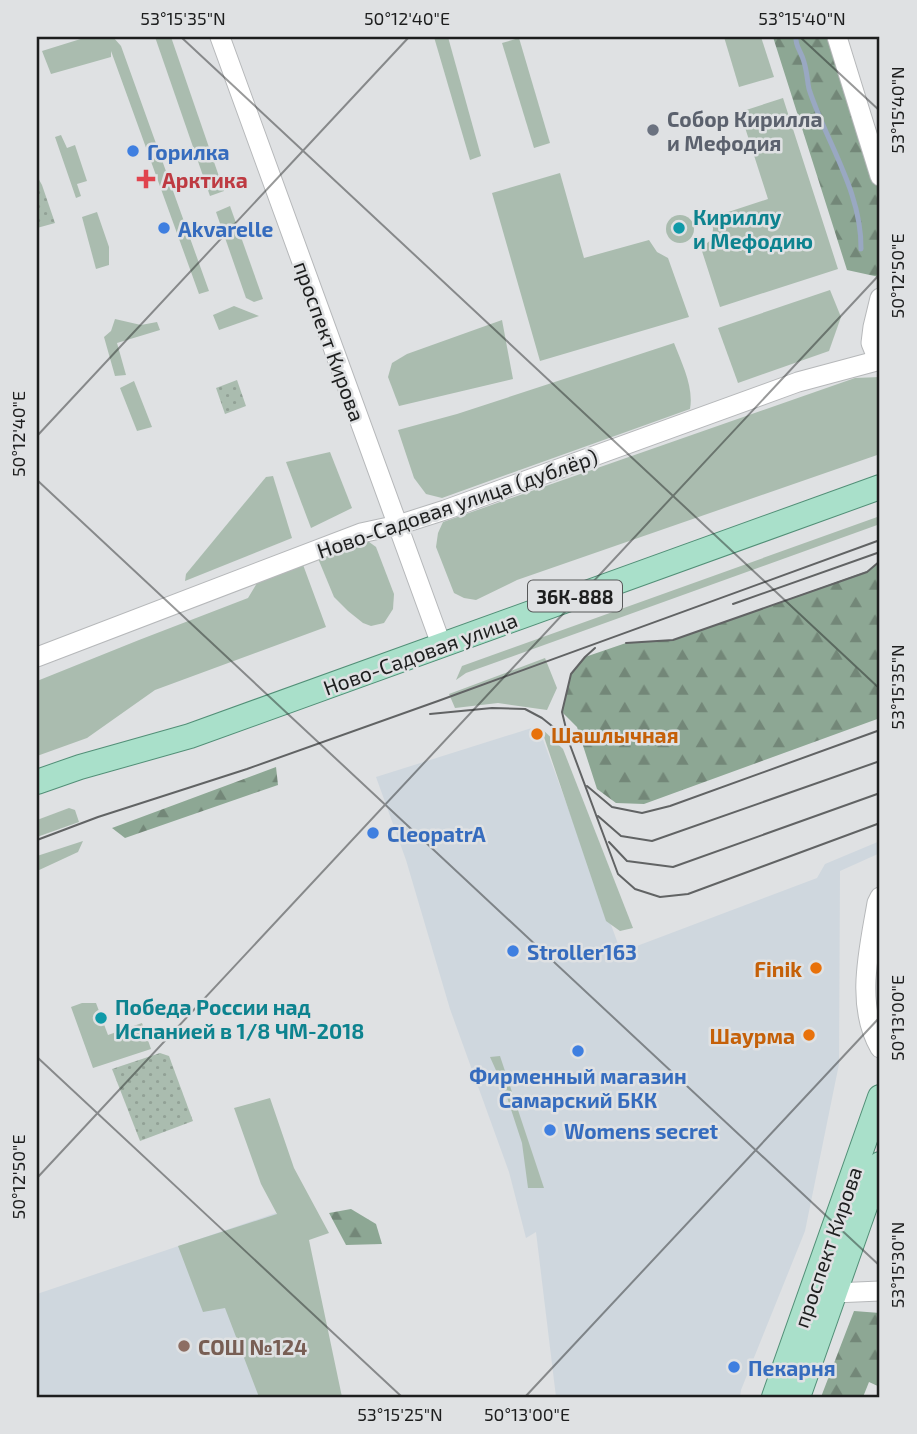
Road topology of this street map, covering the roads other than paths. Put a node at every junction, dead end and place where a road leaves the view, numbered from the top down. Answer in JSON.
{"nodes":[{"id":1,"x":220,"y":37,"type":"edge"},
{"id":2,"x":837,"y":37,"type":"edge"},
{"id":3,"x":880,"y":176,"type":"edge"},
{"id":4,"x":880,"y":298,"type":"edge"},
{"id":5,"x":879,"y":360,"type":"edge"},
{"id":6,"x":880,"y":487,"type":"edge"},
{"id":7,"x":398,"y":525,"type":"junction"},
{"id":8,"x":441,"y":644,"type":"junction"},
{"id":9,"x":37,"y":657,"type":"edge"},
{"id":10,"x":37,"y":782,"type":"edge"},
{"id":11,"x":880,"y":897,"type":"edge"},
{"id":12,"x":880,"y":1048,"type":"edge"},
{"id":13,"x":880,"y":1097,"type":"edge"},
{"id":14,"x":880,"y":1164,"type":"edge"},
{"id":15,"x":880,"y":1291,"type":"edge"},
{"id":16,"x":834,"y":1293,"type":"junction"},
{"id":17,"x":774,"y":1397,"type":"edge"},
{"id":18,"x":798,"y":1397,"type":"edge"}],
"edges":[{"from":1,"to":7,"type":"street","name":"проспект Кирова"},
{"from":2,"to":3,"type":"street"},
{"from":4,"to":5,"type":"street"},
{"from":5,"to":7,"type":"street","name":"Ново-Садовая улица (дублёр)"},
{"from":6,"to":8,"type":"main road","name":"Ново-Садовая улица","number":"36К-888"},
{"from":7,"to":8,"type":"street","name":"проспект Кирова"},
{"from":7,"to":9,"type":"street","name":"Ново-Садовая улица (дублёр)"},
{"from":8,"to":10,"type":"main road","name":"Ново-Садовая улица","number":"36К-888"},
{"from":11,"to":12,"type":"street"},
{"from":13,"to":17,"type":"main road","name":"проспект Кирова"},
{"from":14,"to":16,"type":"main road","name":"проспект Кирова"},
{"from":15,"to":16,"type":"street"},
{"from":16,"to":18,"type":"main road","name":"проспект Кирова"}]}
